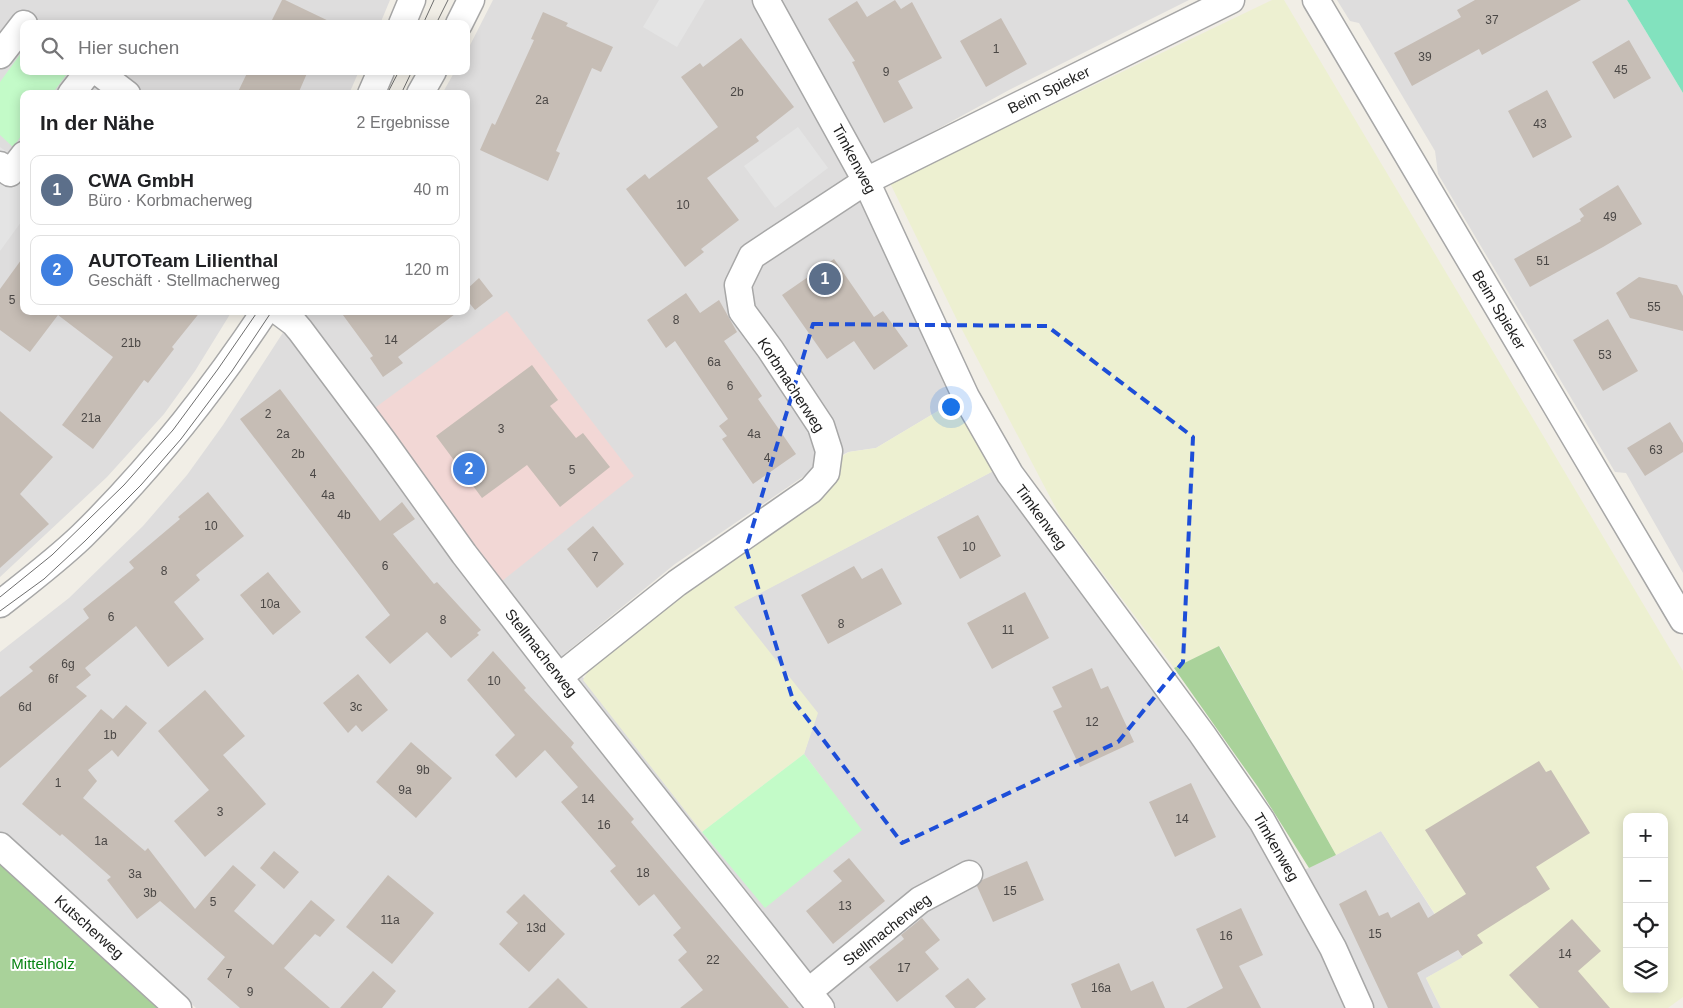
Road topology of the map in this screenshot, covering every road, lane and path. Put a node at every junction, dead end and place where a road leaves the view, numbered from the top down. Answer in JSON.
{"nodes":[{"id":1,"x":412,"y":0,"type":"edge"},
{"id":2,"x":470,"y":0,"type":"edge"},
{"id":3,"x":766,"y":0,"type":"edge"},
{"id":4,"x":1231,"y":0,"type":"edge"},
{"id":5,"x":1316,"y":0,"type":"edge"},
{"id":6,"x":404,"y":20,"type":"edge"},
{"id":7,"x":460,"y":20,"type":"edge"},
{"id":8,"x":20,"y":29,"type":"edge"},
{"id":9,"x":0,"y":55,"type":"edge"},
{"id":10,"x":86,"y":75,"type":"edge"},
{"id":11,"x":102,"y":75,"type":"edge"},
{"id":12,"x":379,"y":75,"type":"edge"},
{"id":13,"x":430,"y":75,"type":"edge"},
{"id":14,"x":74,"y":90,"type":"edge"},
{"id":15,"x":122,"y":90,"type":"edge"},
{"id":16,"x":373,"y":90,"type":"edge"},
{"id":17,"x":422,"y":90,"type":"edge"},
{"id":18,"x":20,"y":160,"type":"edge"},
{"id":19,"x":0,"y":165,"type":"edge"},
{"id":20,"x":866,"y":180,"type":"junction"},
{"id":21,"x":262,"y":315,"type":"edge"},
{"id":22,"x":283,"y":315,"type":"edge"},
{"id":23,"x":0,"y":604,"type":"edge"},
{"id":24,"x":1683,"y":620,"type":"edge"},
{"id":25,"x":559,"y":677,"type":"junction"},
{"id":26,"x":0,"y":846,"type":"edge"},
{"id":27,"x":969,"y":874,"type":"dead end"},
{"id":28,"x":815,"y":1000,"type":"edge"},
{"id":29,"x":178,"y":1008,"type":"edge"},
{"id":30,"x":1360,"y":1008,"type":"edge"}],
"edges":[{"from":1,"to":6,"type":"street"},
{"from":2,"to":7,"type":"street"},
{"from":3,"to":20,"type":"street","name":"Timkenweg"},
{"from":4,"to":20,"type":"street","name":"Beim Spieker"},
{"from":5,"to":24,"type":"street","name":"Beim Spieker"},
{"from":8,"to":9,"type":"street"},
{"from":10,"to":14,"type":"street"},
{"from":11,"to":15,"type":"street"},
{"from":12,"to":16,"type":"street"},
{"from":13,"to":17,"type":"street"},
{"from":18,"to":19,"type":"street"},
{"from":20,"to":25,"type":"street","name":"Korbmacherweg"},
{"from":20,"to":30,"type":"street","name":"Timkenweg"},
{"from":21,"to":23,"type":"street"},
{"from":22,"to":25,"type":"street","name":"Stellmacherweg"},
{"from":25,"to":28,"type":"street","name":"Stellmacherweg"},
{"from":26,"to":29,"type":"street","name":"Kutscherweg"},
{"from":27,"to":28,"type":"street","name":"Stellmacherweg"}]}
